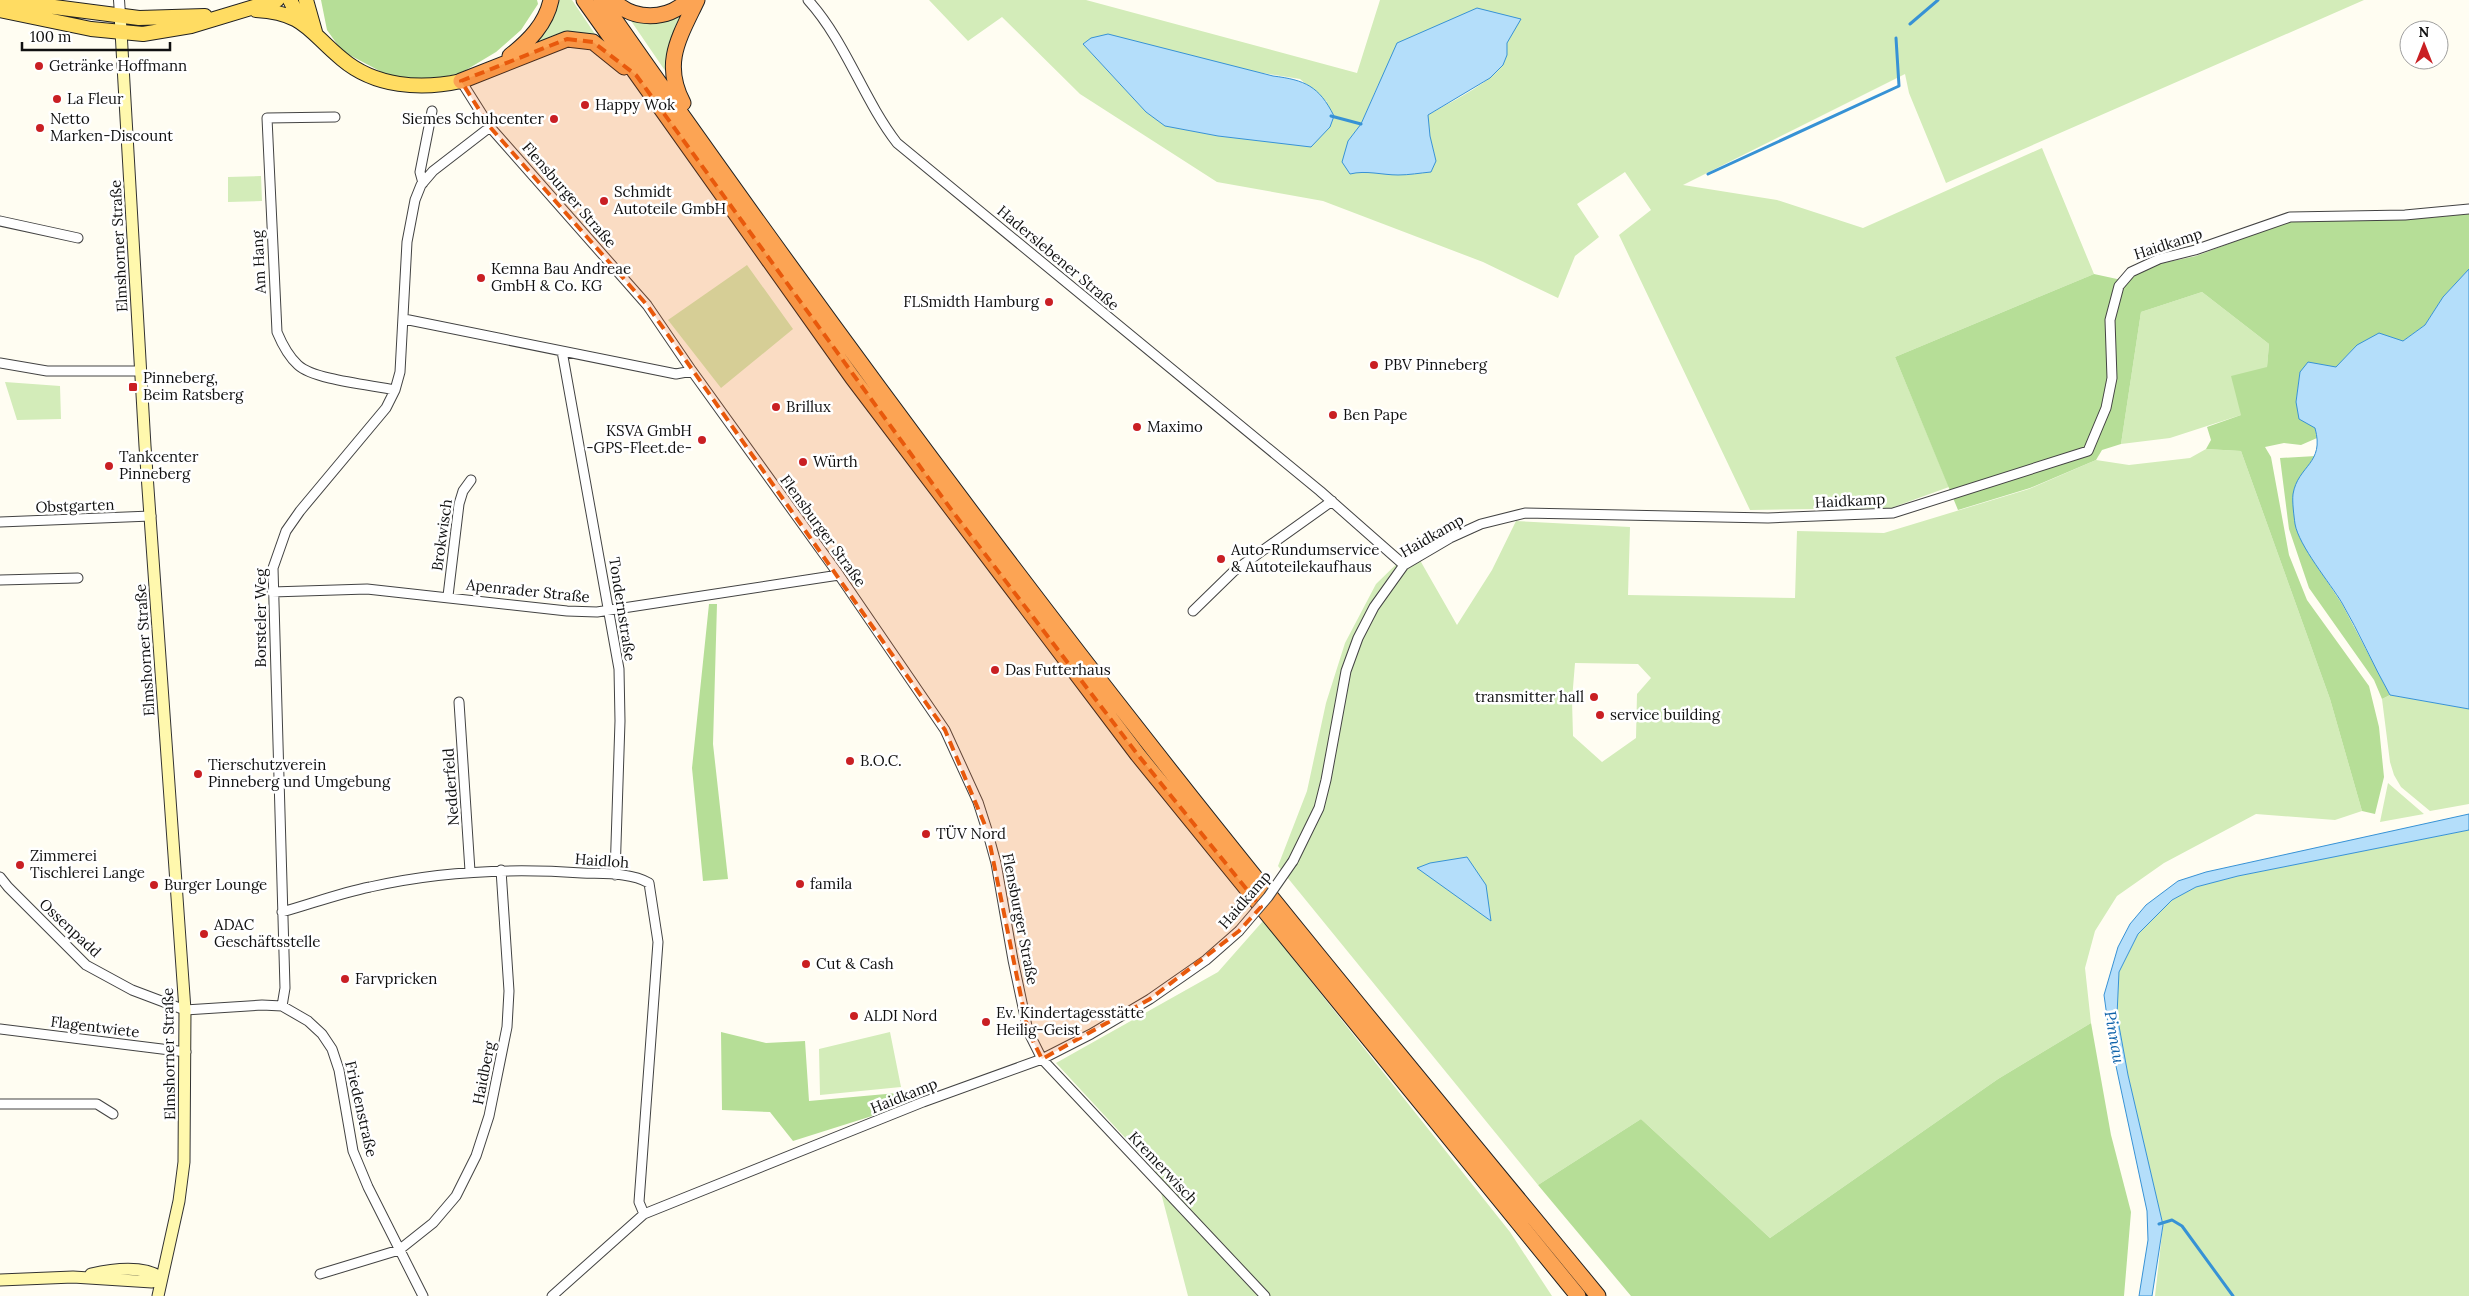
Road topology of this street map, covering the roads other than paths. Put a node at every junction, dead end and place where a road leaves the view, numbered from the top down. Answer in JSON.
{"nodes":[{"id":1,"x":1,"y":0,"type":"edge"},
{"id":2,"x":120,"y":0,"type":"edge"},
{"id":3,"x":277,"y":0,"type":"edge"},
{"id":4,"x":290,"y":0,"type":"edge"},
{"id":5,"x":306,"y":0,"type":"edge"},
{"id":6,"x":551,"y":0,"type":"edge"},
{"id":7,"x":584,"y":0,"type":"edge"},
{"id":8,"x":602,"y":0,"type":"edge"},
{"id":9,"x":613,"y":0,"type":"edge"},
{"id":10,"x":688,"y":0,"type":"edge"},
{"id":11,"x":696,"y":0,"type":"edge"},
{"id":12,"x":808,"y":0,"type":"edge"},
{"id":13,"x":248,"y":9,"type":"junction"},
{"id":14,"x":0,"y":10,"type":"edge"},
{"id":15,"x":120,"y":14,"type":"junction"},
{"id":16,"x":225,"y":15,"type":"junction"},
{"id":17,"x":300,"y":20,"type":"junction"},
{"id":18,"x":121,"y":32,"type":"junction"},
{"id":19,"x":315,"y":32,"type":"junction"},
{"id":20,"x":502,"y":64,"type":"junction"},
{"id":21,"x":636,"y":75,"type":"junction"},
{"id":22,"x":461,"y":81,"type":"junction"},
{"id":23,"x":432,"y":110,"type":"dead end"},
{"id":24,"x":335,"y":117,"type":"dead end"},
{"id":25,"x":490,"y":127,"type":"junction"},
{"id":26,"x":712,"y":158,"type":"junction"},
{"id":27,"x":423,"y":183,"type":"junction"},
{"id":28,"x":2469,"y":209,"type":"edge"},
{"id":29,"x":0,"y":221,"type":"edge"},
{"id":30,"x":78,"y":238,"type":"dead end"},
{"id":31,"x":404,"y":319,"type":"junction"},
{"id":32,"x":562,"y":351,"type":"junction"},
{"id":33,"x":0,"y":363,"type":"edge"},
{"id":34,"x":141,"y":371,"type":"junction"},
{"id":35,"x":692,"y":371,"type":"junction"},
{"id":36,"x":395,"y":390,"type":"junction"},
{"id":37,"x":471,"y":480,"type":"dead end"},
{"id":38,"x":1332,"y":501,"type":"junction"},
{"id":39,"x":151,"y":516,"type":"junction"},
{"id":40,"x":0,"y":522,"type":"edge"},
{"id":41,"x":1404,"y":565,"type":"junction"},
{"id":42,"x":839,"y":575,"type":"junction"},
{"id":43,"x":78,"y":578,"type":"dead end"},
{"id":44,"x":0,"y":580,"type":"edge"},
{"id":45,"x":272,"y":592,"type":"junction"},
{"id":46,"x":448,"y":596,"type":"junction"},
{"id":47,"x":609,"y":610,"type":"junction"},
{"id":48,"x":1193,"y":611,"type":"dead end"},
{"id":49,"x":459,"y":702,"type":"dead end"},
{"id":50,"x":501,"y":870,"type":"junction"},
{"id":51,"x":470,"y":871,"type":"junction"},
{"id":52,"x":615,"y":875,"type":"junction"},
{"id":53,"x":0,"y":877,"type":"edge"},
{"id":54,"x":282,"y":912,"type":"junction"},
{"id":55,"x":282,"y":1006,"type":"junction"},
{"id":56,"x":185,"y":1010,"type":"junction"},
{"id":57,"x":0,"y":1029,"type":"edge"},
{"id":58,"x":186,"y":1052,"type":"junction"},
{"id":59,"x":1042,"y":1059,"type":"junction"},
{"id":60,"x":0,"y":1104,"type":"edge"},
{"id":61,"x":113,"y":1114,"type":"dead end"},
{"id":62,"x":644,"y":1214,"type":"junction"},
{"id":63,"x":399,"y":1250,"type":"junction"},
{"id":64,"x":320,"y":1274,"type":"dead end"},
{"id":65,"x":162,"y":1278,"type":"junction"},
{"id":66,"x":0,"y":1280,"type":"edge"},
{"id":67,"x":158,"y":1296,"type":"edge"},
{"id":68,"x":423,"y":1296,"type":"edge"},
{"id":69,"x":552,"y":1296,"type":"edge"},
{"id":70,"x":1265,"y":1296,"type":"edge"},
{"id":71,"x":1578,"y":1296,"type":"edge"},
{"id":72,"x":1598,"y":1296,"type":"edge"}],
"edges":[{"from":1,"to":15,"type":"main road"},
{"from":2,"to":15,"type":"street","name":"Elmshorner Straße"},
{"from":3,"to":13,"type":"main road"},
{"from":4,"to":17,"type":"main road"},
{"from":5,"to":19,"type":"main road"},
{"from":6,"to":20,"type":"highway"},
{"from":7,"to":21,"type":"highway"},
{"from":8,"to":26,"type":"highway"},
{"from":9,"to":10,"type":"highway"},
{"from":11,"to":26,"type":"highway"},
{"from":12,"to":38,"type":"street","name":"Haderslebener Straße"},
{"from":13,"to":16,"type":"main road"},
{"from":13,"to":17,"type":"main road"},
{"from":14,"to":18,"type":"main road"},
{"from":15,"to":16,"type":"main road"},
{"from":15,"to":18,"type":"main road","name":"Elmshorner Straße"},
{"from":16,"to":18,"type":"main road"},
{"from":17,"to":19,"type":"main road"},
{"from":18,"to":34,"type":"main road","name":"Elmshorner Straße"},
{"from":19,"to":22,"type":"main road"},
{"from":20,"to":21,"type":"highway"},
{"from":20,"to":22,"type":"highway"},
{"from":21,"to":71,"type":"highway"},
{"from":22,"to":25,"type":"street","name":"Flensburger Straße"},
{"from":23,"to":27,"type":"street","name":"Borsteler Weg"},
{"from":24,"to":36,"type":"street","name":"Am Hang"},
{"from":25,"to":27,"type":"street","name":"Borsteler Weg"},
{"from":25,"to":35,"type":"street","name":"Flensburger Straße"},
{"from":26,"to":72,"type":"highway"},
{"from":27,"to":31,"type":"street","name":"Borsteler Weg"},
{"from":28,"to":41,"type":"street","name":"Haidkamp"},
{"from":29,"to":30,"type":"street"},
{"from":31,"to":32,"type":"street"},
{"from":31,"to":36,"type":"street","name":"Borsteler Weg"},
{"from":32,"to":35,"type":"street"},
{"from":32,"to":47,"type":"street","name":"Tondernstraße"},
{"from":33,"to":34,"type":"street"},
{"from":34,"to":39,"type":"main road","name":"Elmshorner Straße"},
{"from":35,"to":42,"type":"street","name":"Flensburger Straße"},
{"from":36,"to":45,"type":"street","name":"Borsteler Weg"},
{"from":37,"to":46,"type":"street","name":"Brokwisch"},
{"from":38,"to":41,"type":"street","name":"Haderslebener Straße"},
{"from":38,"to":48,"type":"street"},
{"from":39,"to":40,"type":"street","name":"Obstgarten"},
{"from":39,"to":56,"type":"main road","name":"Elmshorner Straße"},
{"from":41,"to":59,"type":"street","name":"Haidkamp","bridge":true},
{"from":42,"to":47,"type":"street","name":"Apenrader Straße"},
{"from":42,"to":59,"type":"street","name":"Flensburger Straße"},
{"from":43,"to":44,"type":"street"},
{"from":45,"to":46,"type":"street","name":"Apenrader Straße"},
{"from":45,"to":54,"type":"street","name":"Borsteler Weg"},
{"from":46,"to":47,"type":"street","name":"Apenrader Straße"},
{"from":47,"to":52,"type":"street","name":"Tondernstraße"},
{"from":49,"to":51,"type":"street","name":"Nedderfeld"},
{"from":50,"to":51,"type":"street","name":"Haidloh"},
{"from":50,"to":52,"type":"street","name":"Haidloh"},
{"from":50,"to":63,"type":"street","name":"Haidberg"},
{"from":51,"to":54,"type":"street","name":"Haidloh"},
{"from":52,"to":62,"type":"street","name":"Haidloh"},
{"from":53,"to":56,"type":"street","name":"Ossenpadd"},
{"from":54,"to":55,"type":"street","name":"Borsteler Weg"},
{"from":55,"to":56,"type":"street","name":"Friedenstraße"},
{"from":55,"to":63,"type":"street","name":"Friedenstraße"},
{"from":56,"to":58,"type":"main road","name":"Elmshorner Straße"},
{"from":57,"to":58,"type":"street","name":"Flagentwiete"},
{"from":58,"to":65,"type":"main road","name":"Elmshorner Straße"},
{"from":59,"to":62,"type":"street","name":"Haidkamp"},
{"from":59,"to":70,"type":"street","name":"Kremerwisch"},
{"from":60,"to":61,"type":"street"},
{"from":62,"to":69,"type":"street","name":"Haidkamp"},
{"from":63,"to":64,"type":"street"},
{"from":63,"to":68,"type":"street","name":"Friedenstraße"},
{"from":65,"to":66,"type":"main road"},
{"from":65,"to":67,"type":"main road","name":"Elmshorner Straße"}]}
